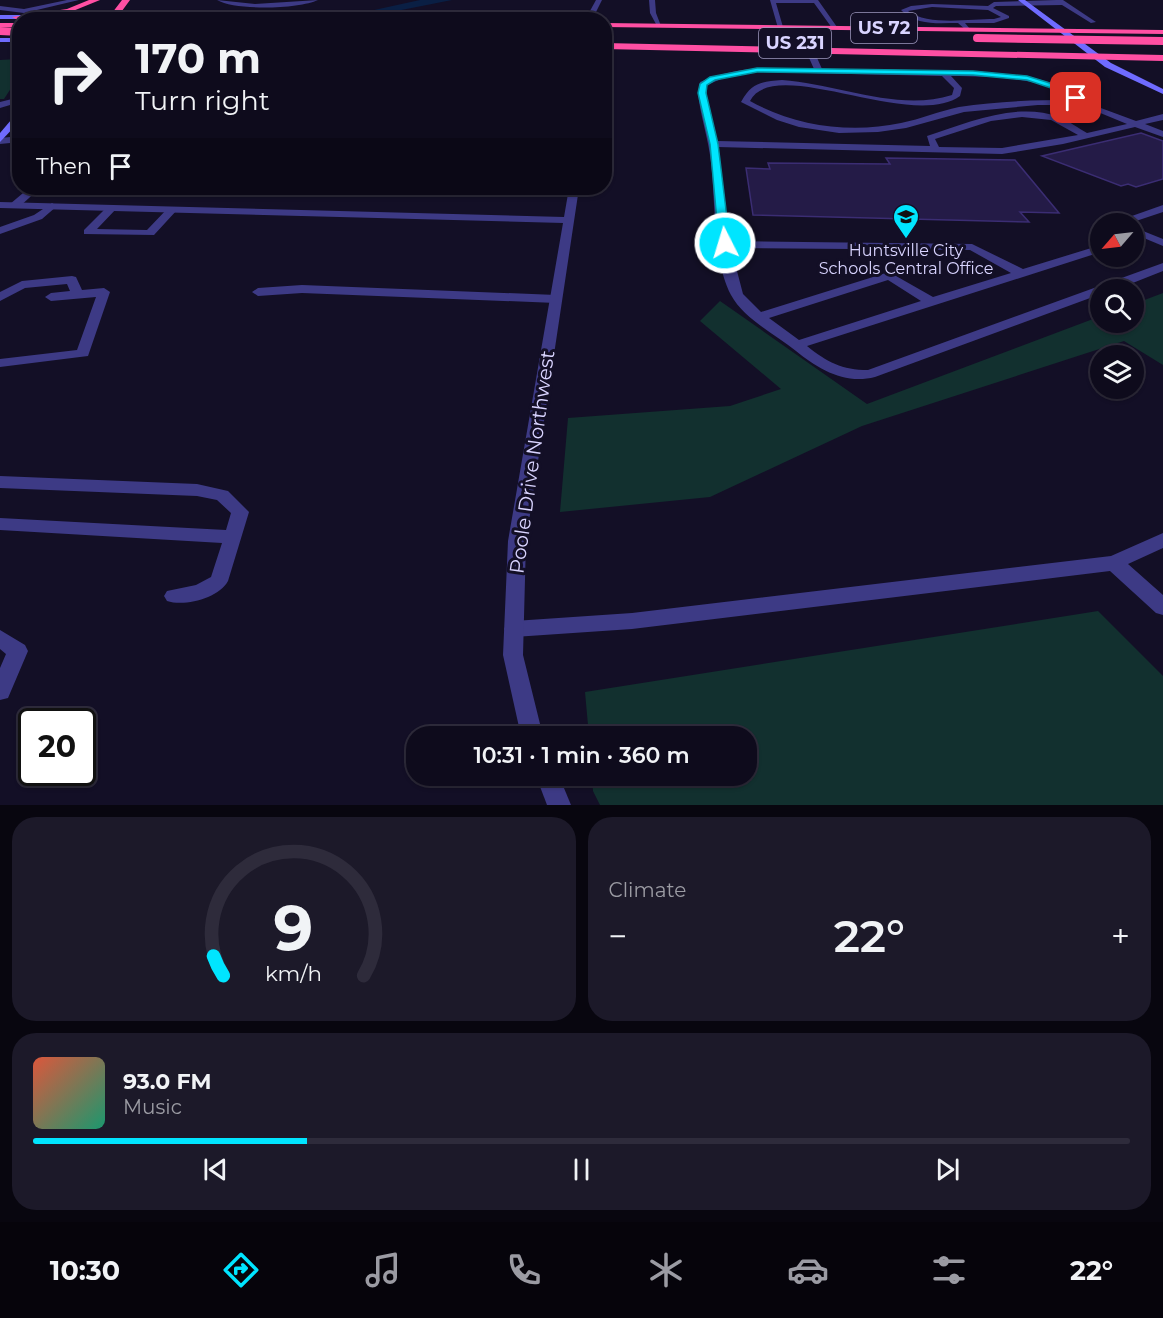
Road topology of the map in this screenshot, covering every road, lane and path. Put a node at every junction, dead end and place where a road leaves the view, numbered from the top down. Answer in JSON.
{"nodes":[{"id":1,"x":47,"y":0,"type":"edge"},
{"id":2,"x":76,"y":0,"type":"edge"},
{"id":3,"x":96,"y":0,"type":"edge"},
{"id":4,"x":106,"y":0,"type":"edge"},
{"id":5,"x":126,"y":0,"type":"edge"},
{"id":6,"x":220,"y":0,"type":"edge"},
{"id":7,"x":315,"y":0,"type":"edge"},
{"id":8,"x":652,"y":0,"type":"edge"},
{"id":9,"x":1023,"y":1,"type":"edge"},
{"id":10,"x":1061,"y":1,"type":"edge"},
{"id":11,"x":28,"y":2,"type":"dead end"},
{"id":12,"x":61,"y":4,"type":"junction"},
{"id":13,"x":933,"y":7,"type":"junction"},
{"id":14,"x":989,"y":8,"type":"junction"},
{"id":15,"x":0,"y":9,"type":"edge"},
{"id":16,"x":63,"y":12,"type":"edge"},
{"id":17,"x":95,"y":12,"type":"edge"},
{"id":18,"x":117,"y":12,"type":"edge"},
{"id":19,"x":1004,"y":20,"type":"junction"},
{"id":20,"x":1093,"y":22,"type":"dead end"},
{"id":21,"x":779,"y":24,"type":"junction"},
{"id":22,"x":612,"y":25,"type":"edge"},
{"id":23,"x":659,"y":25,"type":"junction"},
{"id":24,"x":962,"y":26,"type":"junction"},
{"id":25,"x":834,"y":27,"type":"junction"},
{"id":26,"x":1064,"y":30,"type":"junction"},
{"id":27,"x":612,"y":32,"type":"edge"},
{"id":28,"x":1163,"y":32,"type":"edge"},
{"id":29,"x":1163,"y":41,"type":"edge"},
{"id":30,"x":612,"y":44,"type":"edge"},
{"id":31,"x":612,"y":44,"type":"edge"},
{"id":32,"x":1163,"y":49,"type":"edge"},
{"id":33,"x":810,"y":51,"type":"junction"},
{"id":34,"x":988,"y":51,"type":"junction"},
{"id":35,"x":1097,"y":57,"type":"junction"},
{"id":36,"x":1163,"y":58,"type":"edge"},
{"id":37,"x":819,"y":71,"type":"junction"},
{"id":38,"x":943,"y":73,"type":"junction"},
{"id":39,"x":1163,"y":92,"type":"edge"},
{"id":40,"x":1083,"y":103,"type":"junction"},
{"id":41,"x":1163,"y":117,"type":"edge"},
{"id":42,"x":1134,"y":124,"type":"junction"},
{"id":43,"x":12,"y":125,"type":"edge"},
{"id":44,"x":1163,"y":134,"type":"edge"},
{"id":45,"x":1085,"y":136,"type":"junction"},
{"id":46,"x":0,"y":140,"type":"edge"},
{"id":47,"x":714,"y":144,"type":"junction"},
{"id":48,"x":936,"y":150,"type":"junction"},
{"id":49,"x":27,"y":195,"type":"edge"},
{"id":50,"x":573,"y":195,"type":"edge"},
{"id":51,"x":0,"y":205,"type":"edge"},
{"id":52,"x":14,"y":206,"type":"junction"},
{"id":53,"x":52,"y":206,"type":"junction"},
{"id":54,"x":112,"y":208,"type":"junction"},
{"id":55,"x":1163,"y":208,"type":"edge"},
{"id":56,"x":172,"y":210,"type":"junction"},
{"id":57,"x":1144,"y":214,"type":"edge"},
{"id":58,"x":569,"y":220,"type":"junction"},
{"id":59,"x":0,"y":231,"type":"edge"},
{"id":60,"x":1144,"y":236,"type":"edge"},
{"id":61,"x":725,"y":243,"type":"junction"},
{"id":62,"x":1163,"y":243,"type":"edge"},
{"id":63,"x":1090,"y":251,"type":"edge"},
{"id":64,"x":1163,"y":267,"type":"edge"},
{"id":65,"x":1021,"y":273,"type":"junction"},
{"id":66,"x":1131,"y":279,"type":"edge"},
{"id":67,"x":258,"y":292,"type":"dead end"},
{"id":68,"x":1090,"y":294,"type":"edge"},
{"id":69,"x":77,"y":295,"type":"junction"},
{"id":70,"x":51,"y":297,"type":"dead end"},
{"id":71,"x":556,"y":299,"type":"junction"},
{"id":72,"x":0,"y":300,"type":"edge"},
{"id":73,"x":16,"y":300,"type":"dead end"},
{"id":74,"x":931,"y":302,"type":"junction"},
{"id":75,"x":760,"y":317,"type":"junction"},
{"id":76,"x":796,"y":345,"type":"junction"},
{"id":77,"x":0,"y":363,"type":"edge"},
{"id":78,"x":0,"y":482,"type":"edge"},
{"id":79,"x":0,"y":524,"type":"edge"},
{"id":80,"x":234,"y":537,"type":"junction"},
{"id":81,"x":1163,"y":540,"type":"edge"},
{"id":82,"x":1114,"y":563,"type":"junction"},
{"id":83,"x":174,"y":596,"type":"dead end"},
{"id":84,"x":1163,"y":607,"type":"edge"},
{"id":85,"x":514,"y":629,"type":"junction"},
{"id":86,"x":0,"y":638,"type":"edge"},
{"id":87,"x":0,"y":691,"type":"edge"},
{"id":88,"x":530,"y":726,"type":"edge"},
{"id":89,"x":552,"y":786,"type":"edge"},
{"id":90,"x":559,"y":805,"type":"edge"}],
"edges":[{"from":1,"to":11,"type":"street"},
{"from":1,"to":12,"type":"street"},
{"from":2,"to":12,"type":"street"},
{"from":3,"to":16,"type":"highway"},
{"from":4,"to":17,"type":"highway"},
{"from":5,"to":18,"type":"highway"},
{"from":6,"to":7,"type":"street"},
{"from":8,"to":23,"type":"street"},
{"from":9,"to":10,"type":"street"},
{"from":9,"to":14,"type":"street"},
{"from":9,"to":26,"type":"street"},
{"from":10,"to":20,"type":"street"},
{"from":12,"to":15,"type":"street"},
{"from":13,"to":14,"type":"street"},
{"from":13,"to":19,"type":"street"},
{"from":13,"to":24,"type":"street"},
{"from":14,"to":19,"type":"street"},
{"from":19,"to":24,"type":"street"},
{"from":21,"to":23,"type":"highway","number":"US 72"},
{"from":21,"to":25,"type":"highway","number":"US 72"},
{"from":21,"to":25,"type":"street"},
{"from":22,"to":23,"type":"highway","number":"US 72"},
{"from":24,"to":25,"type":"highway","number":"US 72"},
{"from":24,"to":26,"type":"highway","number":"US 72"},
{"from":24,"to":34,"type":"highway"},
{"from":26,"to":28,"type":"highway","number":"US 72"},
{"from":26,"to":35,"type":"street"},
{"from":27,"to":29,"type":"highway","number":"US 231","bridge":true},
{"from":28,"to":32,"type":"highway"},
{"from":30,"to":34,"type":"highway","number":"US 231"},
{"from":31,"to":33,"type":"highway","number":"US 72"},
{"from":32,"to":34,"type":"highway","number":"US 231"},
{"from":33,"to":34,"type":"highway","number":"US 72"},
{"from":33,"to":37,"type":"street"},
{"from":34,"to":35,"type":"highway","number":"US 72"},
{"from":35,"to":36,"type":"highway","number":"US 72"},
{"from":35,"to":39,"type":"street"},
{"from":37,"to":38,"type":"street"},
{"from":37,"to":47,"type":"street"},
{"from":38,"to":40,"type":"street"},
{"from":38,"to":40,"type":"street"},
{"from":40,"to":42,"type":"street"},
{"from":41,"to":42,"type":"street"},
{"from":42,"to":44,"type":"street"},
{"from":42,"to":45,"type":"street"},
{"from":43,"to":46,"type":"street"},
{"from":45,"to":48,"type":"street"},
{"from":45,"to":48,"type":"street"},
{"from":47,"to":48,"type":"street"},
{"from":47,"to":61,"type":"street"},
{"from":49,"to":52,"type":"street"},
{"from":50,"to":58,"type":"street","name":"Poole Drive Northwest"},
{"from":51,"to":52,"type":"street"},
{"from":52,"to":53,"type":"street"},
{"from":53,"to":54,"type":"street"},
{"from":53,"to":59,"type":"street"},
{"from":54,"to":56,"type":"street"},
{"from":54,"to":56,"type":"street"},
{"from":55,"to":57,"type":"street"},
{"from":56,"to":58,"type":"street"},
{"from":58,"to":71,"type":"street","name":"Poole Drive Northwest"},
{"from":60,"to":62,"type":"street"},
{"from":61,"to":65,"type":"street"},
{"from":61,"to":75,"type":"street"},
{"from":63,"to":65,"type":"street"},
{"from":64,"to":66,"type":"street"},
{"from":65,"to":74,"type":"street"},
{"from":67,"to":71,"type":"street"},
{"from":68,"to":76,"type":"street"},
{"from":69,"to":70,"type":"street"},
{"from":69,"to":72,"type":"street"},
{"from":69,"to":77,"type":"street"},
{"from":71,"to":85,"type":"street","name":"Poole Drive Northwest"},
{"from":72,"to":73,"type":"street"},
{"from":74,"to":75,"type":"street"},
{"from":74,"to":76,"type":"street"},
{"from":75,"to":76,"type":"street"},
{"from":78,"to":80,"type":"street"},
{"from":79,"to":80,"type":"street"},
{"from":80,"to":83,"type":"street"},
{"from":81,"to":82,"type":"street"},
{"from":82,"to":84,"type":"street"},
{"from":82,"to":85,"type":"street"},
{"from":85,"to":88,"type":"street","name":"Poole Drive Northwest"},
{"from":86,"to":87,"type":"street"},
{"from":89,"to":90,"type":"street"}]}
